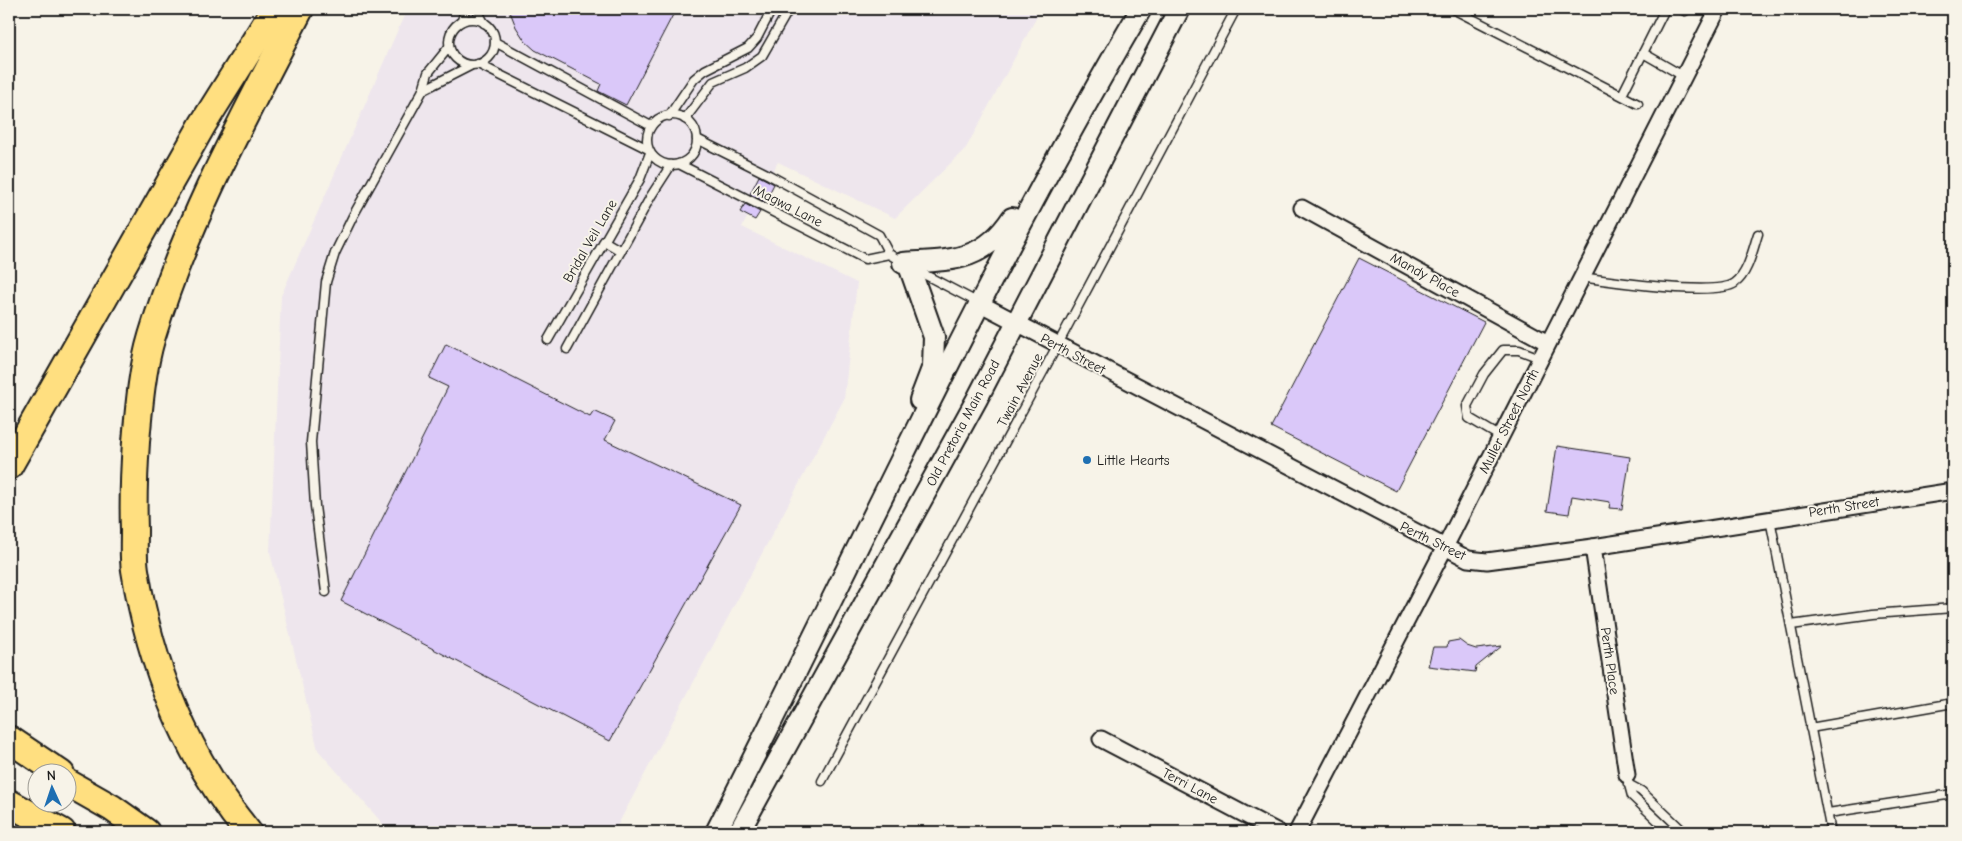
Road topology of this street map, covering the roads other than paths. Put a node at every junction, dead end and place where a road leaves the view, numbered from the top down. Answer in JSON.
{"nodes":[{"id":1,"x":275,"y":9,"type":"edge"},
{"id":2,"x":300,"y":9,"type":"edge"},
{"id":3,"x":465,"y":9,"type":"edge"},
{"id":4,"x":477,"y":9,"type":"edge"},
{"id":5,"x":772,"y":9,"type":"edge"},
{"id":6,"x":789,"y":9,"type":"edge"},
{"id":7,"x":1141,"y":9,"type":"edge"},
{"id":8,"x":1179,"y":9,"type":"edge"},
{"id":9,"x":1236,"y":9,"type":"edge"},
{"id":10,"x":1453,"y":9,"type":"edge"},
{"id":11,"x":1665,"y":9,"type":"edge"},
{"id":12,"x":1718,"y":9,"type":"edge"},
{"id":13,"x":462,"y":21,"type":"junction"},
{"id":14,"x":484,"y":23,"type":"junction"},
{"id":15,"x":495,"y":42,"type":"junction"},
{"id":16,"x":449,"y":47,"type":"junction"},
{"id":17,"x":1643,"y":53,"type":"junction"},
{"id":18,"x":721,"y":62,"type":"junction"},
{"id":19,"x":474,"y":65,"type":"junction"},
{"id":20,"x":728,"y":74,"type":"junction"},
{"id":21,"x":1683,"y":76,"type":"junction"},
{"id":22,"x":423,"y":90,"type":"junction"},
{"id":23,"x":1622,"y":95,"type":"junction"},
{"id":24,"x":1638,"y":104,"type":"dead end"},
{"id":25,"x":670,"y":116,"type":"junction"},
{"id":26,"x":685,"y":119,"type":"junction"},
{"id":27,"x":651,"y":126,"type":"junction"},
{"id":28,"x":1073,"y":126,"type":"junction"},
{"id":29,"x":697,"y":140,"type":"junction"},
{"id":30,"x":649,"y":151,"type":"junction"},
{"id":31,"x":675,"y":165,"type":"junction"},
{"id":32,"x":1302,"y":208,"type":"dead end"},
{"id":33,"x":1758,"y":234,"type":"dead end"},
{"id":34,"x":604,"y":241,"type":"junction"},
{"id":35,"x":620,"y":251,"type":"junction"},
{"id":36,"x":900,"y":261,"type":"junction"},
{"id":37,"x":1581,"y":277,"type":"junction"},
{"id":38,"x":981,"y":304,"type":"junction"},
{"id":39,"x":1016,"y":323,"type":"junction"},
{"id":40,"x":548,"y":340,"type":"dead end"},
{"id":41,"x":1548,"y":342,"type":"junction"},
{"id":42,"x":1057,"y":346,"type":"junction"},
{"id":43,"x":567,"y":349,"type":"dead end"},
{"id":44,"x":1540,"y":358,"type":"junction"},
{"id":45,"x":1501,"y":437,"type":"junction"},
{"id":46,"x":9,"y":466,"type":"edge"},
{"id":47,"x":887,"y":491,"type":"junction"},
{"id":48,"x":1953,"y":491,"type":"edge"},
{"id":49,"x":1770,"y":519,"type":"junction"},
{"id":50,"x":1593,"y":547,"type":"junction"},
{"id":51,"x":1444,"y":549,"type":"junction"},
{"id":52,"x":326,"y":592,"type":"dead end"},
{"id":53,"x":1953,"y":608,"type":"edge"},
{"id":54,"x":1791,"y":625,"type":"junction"},
{"id":55,"x":1953,"y":703,"type":"edge"},
{"id":56,"x":1810,"y":728,"type":"junction"},
{"id":57,"x":9,"y":739,"type":"edge"},
{"id":58,"x":1101,"y":739,"type":"dead end"},
{"id":59,"x":9,"y":750,"type":"edge"},
{"id":60,"x":34,"y":764,"type":"edge"},
{"id":61,"x":46,"y":764,"type":"edge"},
{"id":62,"x":1628,"y":780,"type":"junction"},
{"id":63,"x":822,"y":782,"type":"dead end"},
{"id":64,"x":78,"y":785,"type":"edge"},
{"id":65,"x":78,"y":789,"type":"edge"},
{"id":66,"x":1953,"y":794,"type":"edge"},
{"id":67,"x":9,"y":802,"type":"edge"},
{"id":68,"x":112,"y":808,"type":"junction"},
{"id":69,"x":1828,"y":813,"type":"junction"},
{"id":70,"x":62,"y":832,"type":"edge"},
{"id":71,"x":146,"y":832,"type":"edge"},
{"id":72,"x":248,"y":832,"type":"edge"},
{"id":73,"x":716,"y":832,"type":"edge"},
{"id":74,"x":739,"y":832,"type":"edge"},
{"id":75,"x":1278,"y":832,"type":"edge"},
{"id":76,"x":1297,"y":832,"type":"edge"},
{"id":77,"x":1670,"y":832,"type":"edge"},
{"id":78,"x":1684,"y":832,"type":"edge"},
{"id":79,"x":1831,"y":832,"type":"edge"}],
"edges":[{"from":1,"to":46,"type":"highway"},
{"from":2,"to":72,"type":"highway"},
{"from":3,"to":13,"type":"lane"},
{"from":4,"to":14,"type":"lane"},
{"from":5,"to":18,"type":"lane"},
{"from":6,"to":20,"type":"lane"},
{"from":7,"to":28,"type":"main road"},
{"from":8,"to":39,"type":"main road","name":"Old Pretoria Main Road"},
{"from":9,"to":42,"type":"lane","name":"Twain Avenue"},
{"from":10,"to":23,"type":"lane"},
{"from":11,"to":17,"type":"lane"},
{"from":12,"to":21,"type":"street","name":"Muller Street North"},
{"from":13,"to":14,"type":"lane"},
{"from":13,"to":16,"type":"lane"},
{"from":14,"to":15,"type":"lane"},
{"from":15,"to":19,"type":"lane"},
{"from":15,"to":27,"type":"lane"},
{"from":16,"to":19,"type":"lane"},
{"from":16,"to":22,"type":"lane"},
{"from":17,"to":21,"type":"lane"},
{"from":17,"to":23,"type":"lane"},
{"from":18,"to":20,"type":"lane"},
{"from":18,"to":25,"type":"lane"},
{"from":19,"to":22,"type":"lane"},
{"from":19,"to":30,"type":"lane","name":"Magwa Lane"},
{"from":20,"to":26,"type":"lane"},
{"from":21,"to":37,"type":"street","name":"Muller Street North"},
{"from":22,"to":52,"type":"lane"},
{"from":23,"to":24,"type":"lane"},
{"from":25,"to":26,"type":"lane"},
{"from":25,"to":27,"type":"lane"},
{"from":26,"to":29,"type":"lane"},
{"from":27,"to":30,"type":"lane"},
{"from":28,"to":36,"type":"main road"},
{"from":28,"to":38,"type":"main road"},
{"from":29,"to":31,"type":"lane"},
{"from":29,"to":36,"type":"lane","name":"Magwa Lane"},
{"from":30,"to":31,"type":"lane","name":"Magwa Lane"},
{"from":30,"to":34,"type":"lane","name":"Bridal Veil Lane"},
{"from":31,"to":35,"type":"lane"},
{"from":31,"to":36,"type":"lane","name":"Magwa Lane"},
{"from":32,"to":41,"type":"street","name":"Mandy Place"},
{"from":33,"to":37,"type":"lane"},
{"from":34,"to":35,"type":"lane"},
{"from":34,"to":40,"type":"lane","name":"Bridal Veil Lane"},
{"from":35,"to":43,"type":"lane"},
{"from":36,"to":38,"type":"lane","name":"Magwa Lane"},
{"from":36,"to":47,"type":"main road"},
{"from":37,"to":41,"type":"street","name":"Muller Street North"},
{"from":38,"to":39,"type":"street","name":"Perth Street"},
{"from":38,"to":47,"type":"main road"},
{"from":39,"to":42,"type":"street","name":"Perth Street"},
{"from":39,"to":74,"type":"main road","name":"Old Pretoria Main Road"},
{"from":41,"to":44,"type":"street","name":"Muller Street North"},
{"from":42,"to":51,"type":"street","name":"Perth Street"},
{"from":42,"to":63,"type":"lane","name":"Twain Avenue"},
{"from":44,"to":45,"type":"street","name":"Muller Street North"},
{"from":44,"to":45,"type":"lane"},
{"from":45,"to":51,"type":"street","name":"Muller Street North"},
{"from":47,"to":73,"type":"main road"},
{"from":48,"to":49,"type":"street","name":"Perth Street"},
{"from":49,"to":50,"type":"street","name":"Perth Street"},
{"from":49,"to":54,"type":"lane"},
{"from":50,"to":51,"type":"street","name":"Perth Street"},
{"from":50,"to":62,"type":"street","name":"Perth Place"},
{"from":51,"to":76,"type":"street","name":"Muller Street North"},
{"from":53,"to":54,"type":"lane"},
{"from":54,"to":56,"type":"lane"},
{"from":55,"to":56,"type":"lane"},
{"from":56,"to":69,"type":"lane"},
{"from":57,"to":61,"type":"highway"},
{"from":58,"to":75,"type":"street","name":"Terri Lane"},
{"from":59,"to":60,"type":"highway"},
{"from":62,"to":77,"type":"lane"},
{"from":62,"to":78,"type":"lane"},
{"from":64,"to":68,"type":"highway"},
{"from":65,"to":68,"type":"highway"},
{"from":66,"to":69,"type":"lane"},
{"from":67,"to":70,"type":"highway"},
{"from":68,"to":71,"type":"highway"},
{"from":69,"to":79,"type":"lane"}]}
